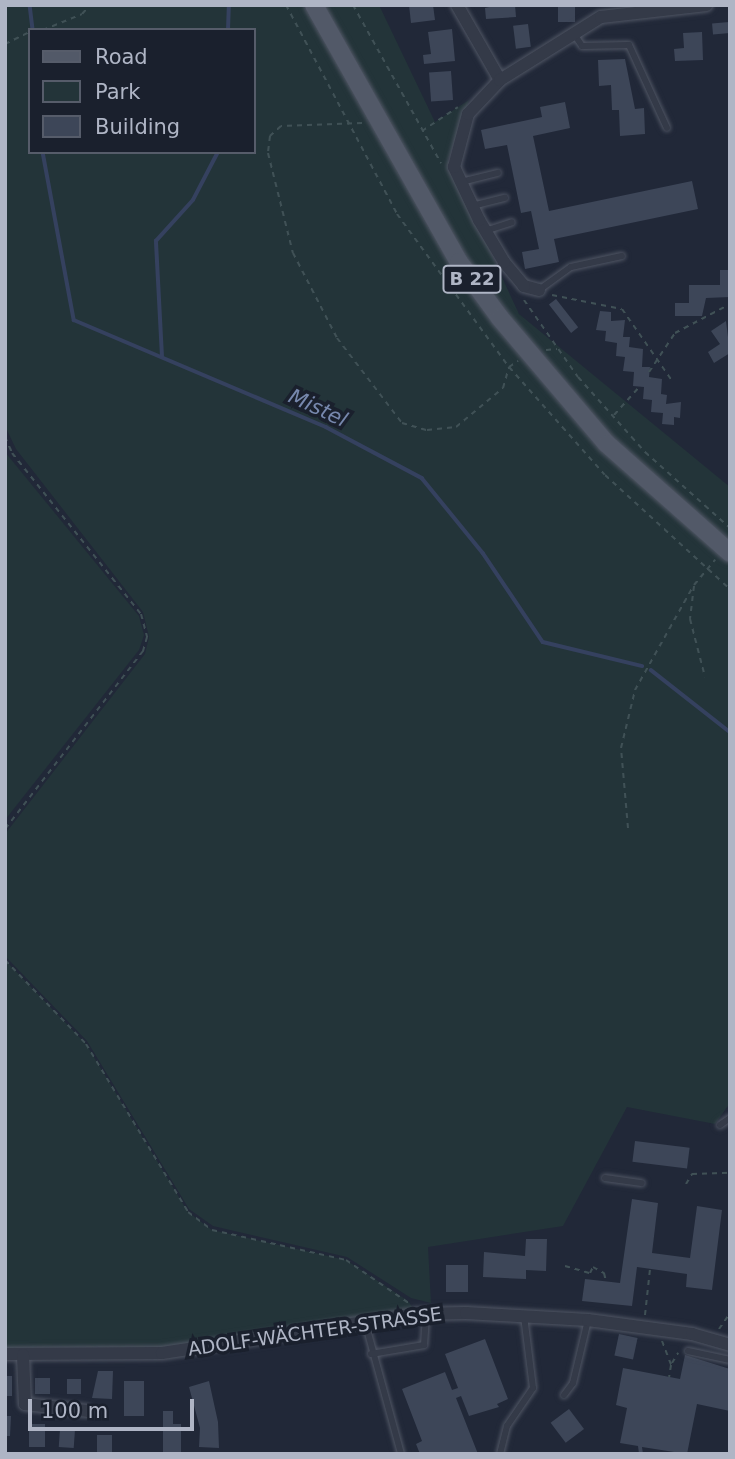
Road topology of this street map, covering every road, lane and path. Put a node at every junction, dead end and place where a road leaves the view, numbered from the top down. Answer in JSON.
{"nodes":[{"id":1,"x":90,"y":5,"type":"edge"},
{"id":2,"x":314,"y":5,"type":"edge"},
{"id":3,"x":457,"y":5,"type":"edge"},
{"id":4,"x":706,"y":5,"type":"edge"},
{"id":5,"x":597,"y":11,"type":"edge"},
{"id":6,"x":51,"y":28,"type":"edge"},
{"id":7,"x":28,"y":32,"type":"edge"},
{"id":8,"x":574,"y":34,"type":"junction"},
{"id":9,"x":5,"y":35,"type":"edge"},
{"id":10,"x":11,"y":38,"type":"junction"},
{"id":11,"x":5,"y":44,"type":"edge"},
{"id":12,"x":500,"y":80,"type":"junction"},
{"id":13,"x":376,"y":119,"type":"junction"},
{"id":14,"x":667,"y":128,"type":"dead end"},
{"id":15,"x":498,"y":173,"type":"dead end"},
{"id":16,"x":461,"y":181,"type":"junction"},
{"id":17,"x":505,"y":198,"type":"dead end"},
{"id":18,"x":472,"y":206,"type":"junction"},
{"id":19,"x":512,"y":222,"type":"dead end"},
{"id":20,"x":485,"y":231,"type":"junction"},
{"id":21,"x":622,"y":256,"type":"dead end"},
{"id":22,"x":539,"y":290,"type":"junction"},
{"id":23,"x":730,"y":304,"type":"edge"},
{"id":24,"x":657,"y":357,"type":"junction"},
{"id":25,"x":509,"y":367,"type":"dead end"},
{"id":26,"x":649,"y":372,"type":"dead end"},
{"id":27,"x":673,"y":382,"type":"dead end"},
{"id":28,"x":639,"y":387,"type":"dead end"},
{"id":29,"x":613,"y":415,"type":"dead end"},
{"id":30,"x":5,"y":437,"type":"edge"},
{"id":31,"x":727,"y":551,"type":"edge"},
{"id":32,"x":694,"y":585,"type":"junction"},
{"id":33,"x":705,"y":677,"type":"dead end"},
{"id":34,"x":628,"y":828,"type":"dead end"},
{"id":35,"x":5,"y":829,"type":"edge"},
{"id":36,"x":5,"y":960,"type":"edge"},
{"id":37,"x":730,"y":1118,"type":"edge"},
{"id":38,"x":720,"y":1125,"type":"dead end"},
{"id":39,"x":730,"y":1174,"type":"edge"},
{"id":40,"x":605,"y":1178,"type":"dead end"},
{"id":41,"x":642,"y":1183,"type":"dead end"},
{"id":42,"x":686,"y":1184,"type":"dead end"},
{"id":43,"x":565,"y":1266,"type":"dead end"},
{"id":44,"x":650,"y":1269,"type":"dead end"},
{"id":45,"x":606,"y":1282,"type":"dead end"},
{"id":46,"x":730,"y":1313,"type":"edge"},
{"id":47,"x":422,"y":1314,"type":"junction"},
{"id":48,"x":524,"y":1314,"type":"junction"},
{"id":49,"x":588,"y":1320,"type":"junction"},
{"id":50,"x":365,"y":1322,"type":"junction"},
{"id":51,"x":644,"y":1327,"type":"junction"},
{"id":52,"x":661,"y":1329,"type":"junction"},
{"id":53,"x":713,"y":1340,"type":"junction"},
{"id":54,"x":730,"y":1345,"type":"edge"},
{"id":55,"x":688,"y":1351,"type":"dead end"},
{"id":56,"x":5,"y":1354,"type":"edge"},
{"id":57,"x":23,"y":1354,"type":"junction"},
{"id":58,"x":371,"y":1354,"type":"junction"},
{"id":59,"x":730,"y":1360,"type":"edge"},
{"id":60,"x":669,"y":1377,"type":"dead end"},
{"id":61,"x":564,"y":1395,"type":"dead end"},
{"id":62,"x":87,"y":1411,"type":"dead end"},
{"id":63,"x":401,"y":1454,"type":"edge"},
{"id":64,"x":499,"y":1454,"type":"edge"}],
"edges":[{"from":1,"to":6,"type":"path"},
{"from":2,"to":13,"type":"main road","number":"B 22"},
{"from":3,"to":12,"type":"street"},
{"from":4,"to":5,"type":"street"},
{"from":5,"to":8,"type":"street"},
{"from":7,"to":10,"type":"path"},
{"from":8,"to":12,"type":"street"},
{"from":8,"to":14,"type":"lane"},
{"from":9,"to":10,"type":"path"},
{"from":10,"to":11,"type":"path"},
{"from":12,"to":16,"type":"street"},
{"from":13,"to":25,"type":"path"},
{"from":13,"to":31,"type":"main road","number":"B 22"},
{"from":15,"to":16,"type":"lane"},
{"from":16,"to":18,"type":"street"},
{"from":17,"to":18,"type":"lane"},
{"from":18,"to":20,"type":"street"},
{"from":19,"to":20,"type":"lane"},
{"from":20,"to":22,"type":"street"},
{"from":21,"to":22,"type":"lane"},
{"from":22,"to":24,"type":"path"},
{"from":23,"to":24,"type":"path"},
{"from":24,"to":26,"type":"path"},
{"from":24,"to":27,"type":"path"},
{"from":28,"to":29,"type":"path"},
{"from":30,"to":35,"type":"path"},
{"from":31,"to":32,"type":"path"},
{"from":32,"to":33,"type":"path"},
{"from":32,"to":34,"type":"path"},
{"from":36,"to":47,"type":"path"},
{"from":37,"to":38,"type":"lane"},
{"from":39,"to":42,"type":"path"},
{"from":40,"to":41,"type":"lane"},
{"from":43,"to":45,"type":"path"},
{"from":44,"to":51,"type":"path"},
{"from":46,"to":53,"type":"path"},
{"from":47,"to":48,"type":"street","name":"ADOLF-WÄCHTER-STRASSE"},
{"from":47,"to":50,"type":"street","name":"ADOLF-WÄCHTER-STRASSE"},
{"from":47,"to":58,"type":"lane"},
{"from":48,"to":49,"type":"street","name":"ADOLF-WÄCHTER-STRASSE"},
{"from":48,"to":64,"type":"lane"},
{"from":49,"to":51,"type":"street","name":"ADOLF-WÄCHTER-STRASSE"},
{"from":49,"to":61,"type":"lane"},
{"from":50,"to":57,"type":"street","name":"ADOLF-WÄCHTER-STRASSE"},
{"from":50,"to":58,"type":"lane"},
{"from":51,"to":52,"type":"street","name":"ADOLF-WÄCHTER-STRASSE"},
{"from":52,"to":53,"type":"street","name":"ADOLF-WÄCHTER-STRASSE"},
{"from":52,"to":60,"type":"path"},
{"from":53,"to":54,"type":"street","name":"ADOLF-WÄCHTER-STRASSE"},
{"from":55,"to":59,"type":"lane"},
{"from":56,"to":57,"type":"street","name":"ADOLF-WÄCHTER-STRASSE"},
{"from":57,"to":62,"type":"street"},
{"from":58,"to":63,"type":"lane"}]}
